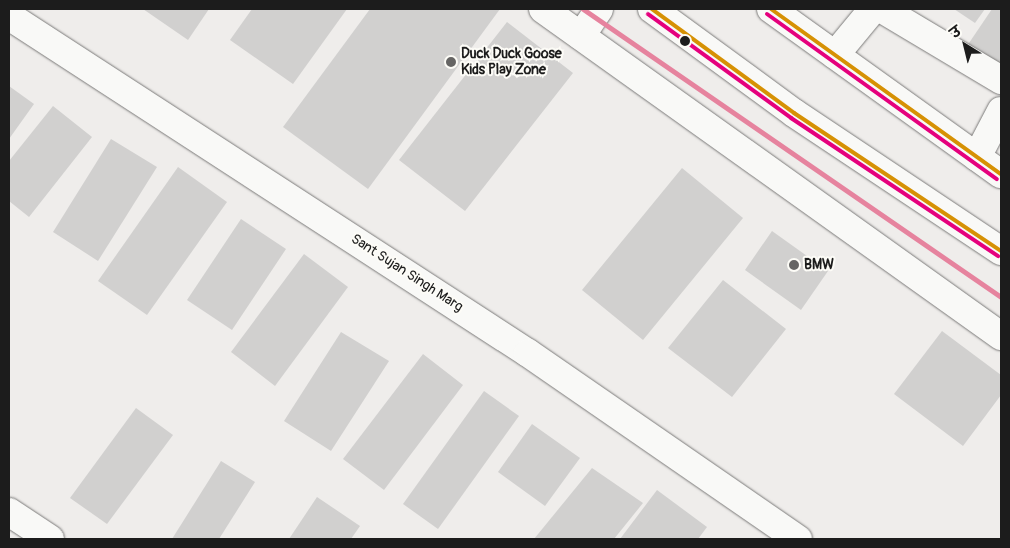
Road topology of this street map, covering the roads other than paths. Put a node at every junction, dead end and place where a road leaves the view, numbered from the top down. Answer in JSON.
{"nodes":[{"id":1,"x":543,"y":9,"type":"edge"},
{"id":2,"x":599,"y":9,"type":"edge"},
{"id":3,"x":652,"y":9,"type":"edge"},
{"id":4,"x":771,"y":9,"type":"edge"},
{"id":5,"x":849,"y":9,"type":"edge"},
{"id":6,"x":873,"y":9,"type":"edge"},
{"id":7,"x":882,"y":9,"type":"edge"},
{"id":8,"x":9,"y":16,"type":"edge"},
{"id":9,"x":581,"y":36,"type":"junction"},
{"id":10,"x":828,"y":50,"type":"junction"},
{"id":11,"x":1001,"y":80,"type":"edge"},
{"id":12,"x":1001,"y":111,"type":"edge"},
{"id":13,"x":977,"y":157,"type":"junction"},
{"id":14,"x":1001,"y":174,"type":"edge"},
{"id":15,"x":1001,"y":251,"type":"edge"},
{"id":16,"x":1001,"y":336,"type":"edge"},
{"id":17,"x":9,"y":512,"type":"edge"},
{"id":18,"x":50,"y":539,"type":"edge"},
{"id":19,"x":798,"y":539,"type":"edge"}],
"edges":[{"from":1,"to":9,"type":"street"},
{"from":2,"to":9,"type":"street"},
{"from":3,"to":15,"type":"street"},
{"from":4,"to":10,"type":"street"},
{"from":5,"to":10,"type":"street"},
{"from":6,"to":10,"type":"street"},
{"from":7,"to":11,"type":"street"},
{"from":8,"to":19,"type":"street","name":"Sant Sujan Singh Marg"},
{"from":9,"to":16,"type":"street"},
{"from":10,"to":13,"type":"street"},
{"from":12,"to":13,"type":"street"},
{"from":13,"to":14,"type":"street"},
{"from":17,"to":18,"type":"street"}]}
